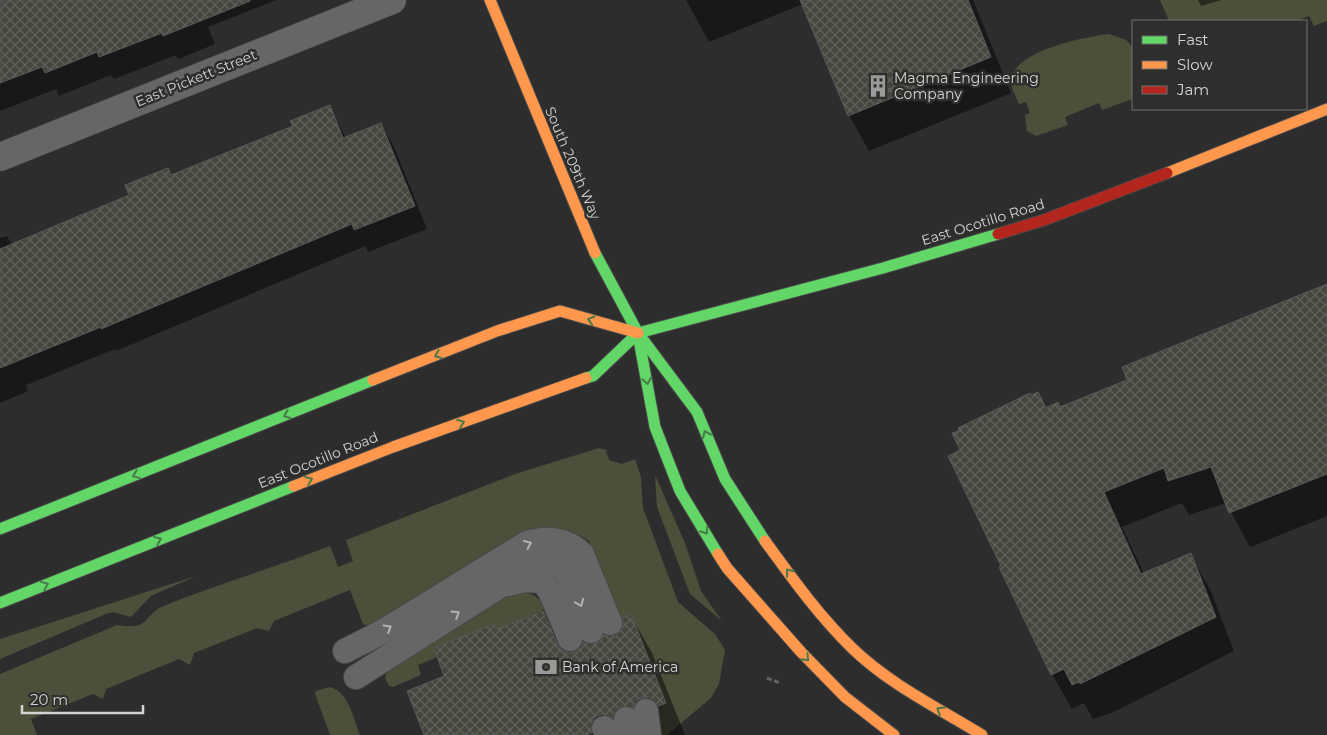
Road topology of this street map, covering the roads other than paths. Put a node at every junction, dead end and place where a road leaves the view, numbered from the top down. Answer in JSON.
{"nodes":[{"id":1,"x":392,"y":0,"type":"edge"},
{"id":2,"x":490,"y":0,"type":"edge"},
{"id":3,"x":1327,"y":109,"type":"edge"},
{"id":4,"x":0,"y":157,"type":"edge"},
{"id":5,"x":638,"y":334,"type":"junction"},
{"id":6,"x":0,"y":529,"type":"edge"},
{"id":7,"x":0,"y":603,"type":"edge"},
{"id":8,"x":345,"y":651,"type":"dead end"},
{"id":9,"x":356,"y":677,"type":"dead end"},
{"id":10,"x":624,"y":726,"type":"edge"},
{"id":11,"x":650,"y":735,"type":"edge"},
{"id":12,"x":894,"y":735,"type":"edge"},
{"id":13,"x":982,"y":735,"type":"edge"}],
"edges":[{"from":1,"to":4,"type":"street","name":"East Pickett Street"},
{"from":2,"to":5,"type":"main road","name":"South 209th Way"},
{"from":3,"to":5,"type":"main road","name":"East Ocotillo Road"},
{"from":5,"to":6,"type":"main road","one_way":true},
{"from":7,"to":5,"type":"main road","name":"East Ocotillo Road","one_way":true},
{"from":5,"to":12,"type":"main road","one_way":true},
{"from":13,"to":5,"type":"main road","one_way":true},
{"from":8,"to":9,"type":"lane"},
{"from":10,"to":11,"type":"lane"}]}
